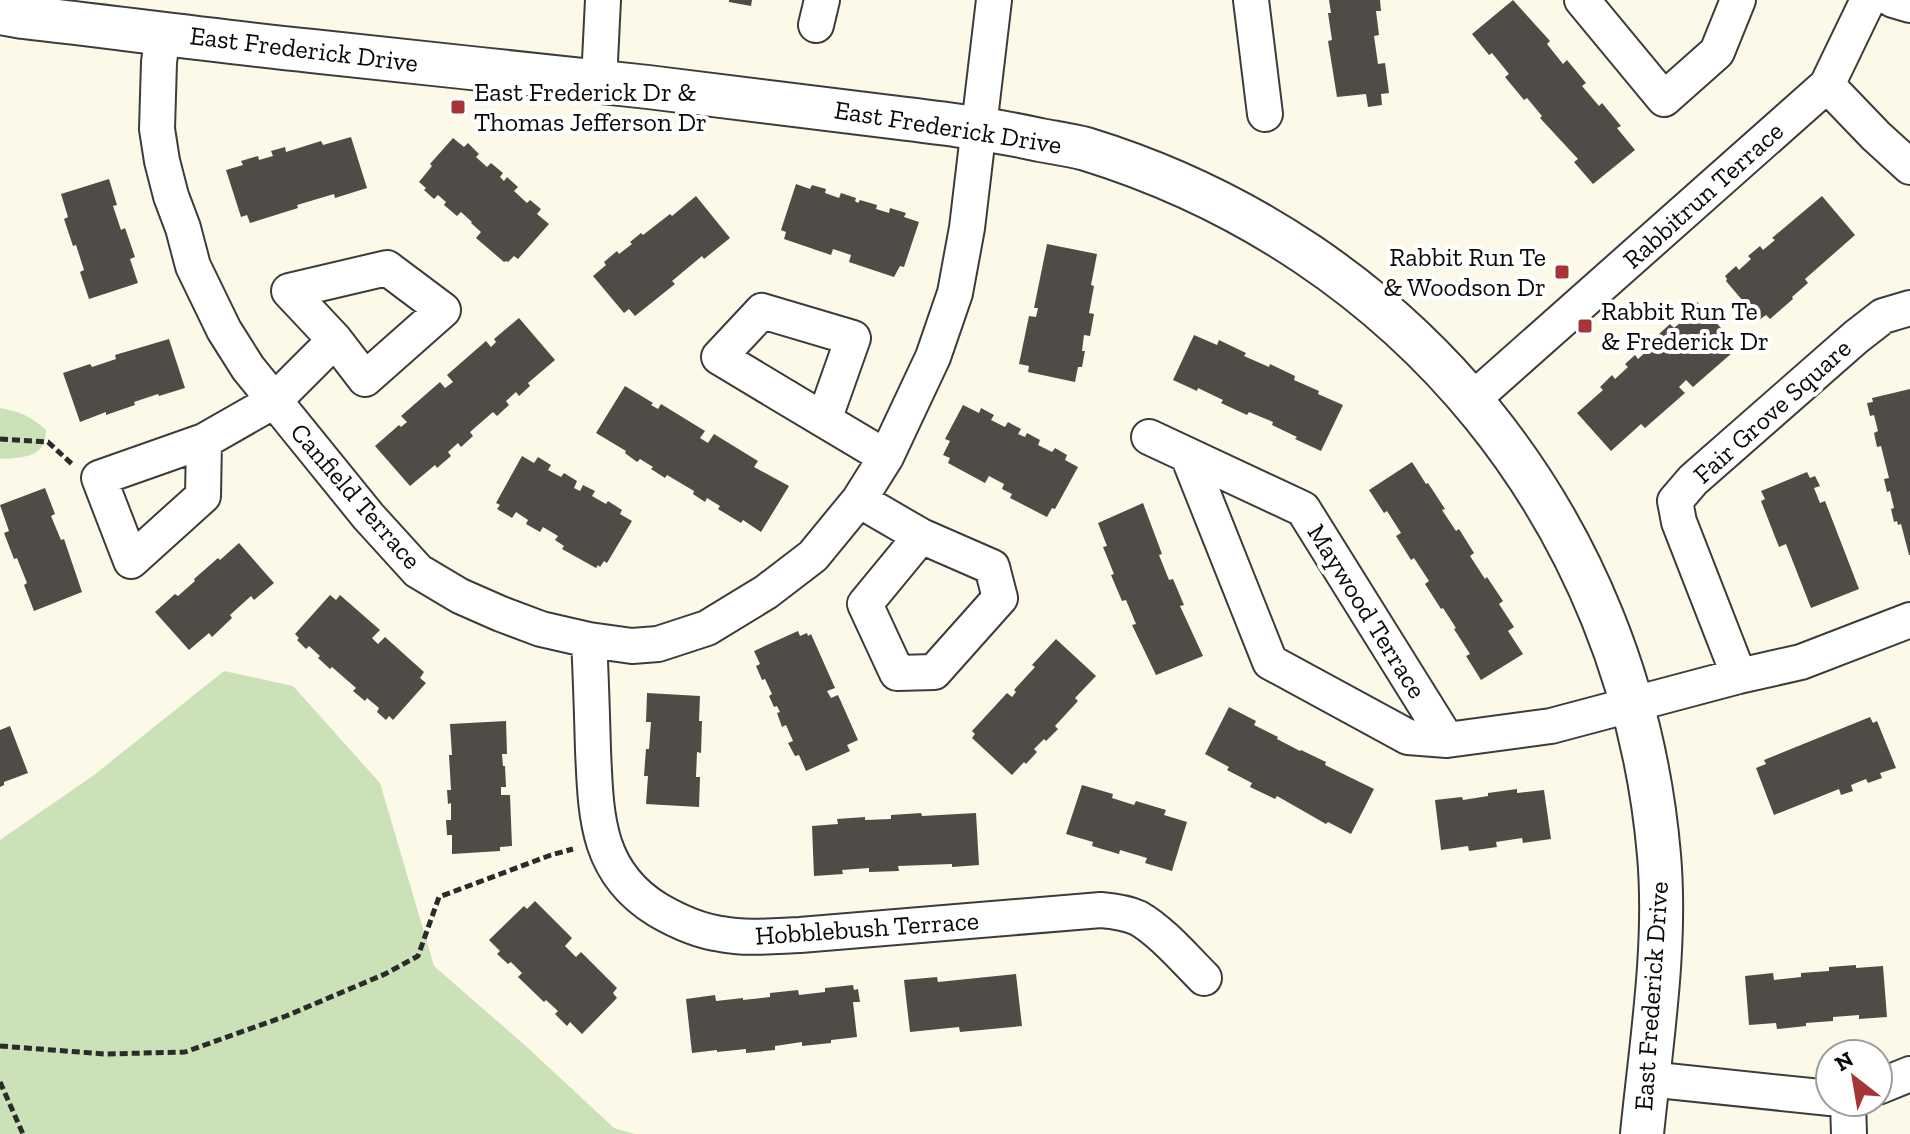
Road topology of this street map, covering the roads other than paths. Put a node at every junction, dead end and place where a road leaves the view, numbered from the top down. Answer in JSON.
{"nodes":[{"id":1,"x":603,"y":0,"type":"edge"},
{"id":2,"x":994,"y":0,"type":"edge"},
{"id":3,"x":1251,"y":0,"type":"edge"},
{"id":4,"x":1582,"y":0,"type":"edge"},
{"id":5,"x":1738,"y":0,"type":"edge"},
{"id":6,"x":1868,"y":0,"type":"edge"},
{"id":7,"x":1893,"y":0,"type":"edge"},
{"id":8,"x":1910,"y":5,"type":"edge"},
{"id":9,"x":0,"y":13,"type":"edge"},
{"id":10,"x":163,"y":33,"type":"junction"},
{"id":11,"x":599,"y":81,"type":"junction"},
{"id":12,"x":1827,"y":85,"type":"junction"},
{"id":13,"x":1265,"y":114,"type":"dead end"},
{"id":14,"x":979,"y":127,"type":"junction"},
{"id":15,"x":1910,"y":167,"type":"edge"},
{"id":16,"x":1910,"y":308,"type":"edge"},
{"id":17,"x":335,"y":340,"type":"dead end"},
{"id":18,"x":1472,"y":400,"type":"junction"},
{"id":19,"x":274,"y":401,"type":"junction"},
{"id":20,"x":824,"y":420,"type":"dead end"},
{"id":21,"x":1149,"y":437,"type":"dead end"},
{"id":22,"x":204,"y":441,"type":"junction"},
{"id":23,"x":1188,"y":456,"type":"junction"},
{"id":24,"x":886,"y":457,"type":"junction"},
{"id":25,"x":859,"y":500,"type":"junction"},
{"id":26,"x":921,"y":536,"type":"dead end"},
{"id":27,"x":1910,"y":620,"type":"edge"},
{"id":28,"x":589,"y":640,"type":"junction"},
{"id":29,"x":1739,"y":676,"type":"junction"},
{"id":30,"x":1633,"y":705,"type":"junction"},
{"id":31,"x":1447,"y":740,"type":"junction"},
{"id":32,"x":1204,"y":978,"type":"dead end"},
{"id":33,"x":1648,"y":1079,"type":"junction"},
{"id":34,"x":1814,"y":1096,"type":"edge"},
{"id":35,"x":1642,"y":1134,"type":"edge"}],
"edges":[{"from":1,"to":11,"type":"street"},
{"from":2,"to":14,"type":"street","name":"Canfield Terrace"},
{"from":3,"to":13,"type":"street"},
{"from":4,"to":5,"type":"street"},
{"from":6,"to":12,"type":"street","name":"Rabbitrun Terrace"},
{"from":7,"to":8,"type":"street"},
{"from":9,"to":10,"type":"street","name":"East Frederick Drive"},
{"from":10,"to":11,"type":"street","name":"East Frederick Drive"},
{"from":10,"to":19,"type":"street","name":"Canfield Terrace"},
{"from":11,"to":14,"type":"street","name":"East Frederick Drive"},
{"from":12,"to":15,"type":"street"},
{"from":12,"to":18,"type":"street","name":"Rabbitrun Terrace"},
{"from":14,"to":18,"type":"street","name":"East Frederick Drive"},
{"from":14,"to":24,"type":"street","name":"Canfield Terrace"},
{"from":16,"to":29,"type":"street","name":"Fair Grove Square"},
{"from":17,"to":19,"type":"street"},
{"from":18,"to":30,"type":"street","name":"East Frederick Drive"},
{"from":19,"to":22,"type":"street"},
{"from":19,"to":28,"type":"street","name":"Canfield Terrace"},
{"from":20,"to":24,"type":"street"},
{"from":21,"to":23,"type":"street","name":"Maywood Terrace"},
{"from":22,"to":22,"type":"street"},
{"from":23,"to":31,"type":"street","name":"Maywood Terrace"},
{"from":23,"to":31,"type":"street","name":"Maywood Terrace"},
{"from":24,"to":25,"type":"street","name":"Canfield Terrace"},
{"from":25,"to":26,"type":"street"},
{"from":25,"to":28,"type":"street","name":"Canfield Terrace"},
{"from":27,"to":29,"type":"street","name":"Maywood Terrace"},
{"from":28,"to":32,"type":"street","name":"Hobblebush Terrace"},
{"from":29,"to":30,"type":"street","name":"Maywood Terrace"},
{"from":30,"to":31,"type":"street","name":"Maywood Terrace"},
{"from":30,"to":33,"type":"street","name":"East Frederick Drive"},
{"from":33,"to":34,"type":"street"},
{"from":33,"to":35,"type":"street","name":"East Frederick Drive"}]}
